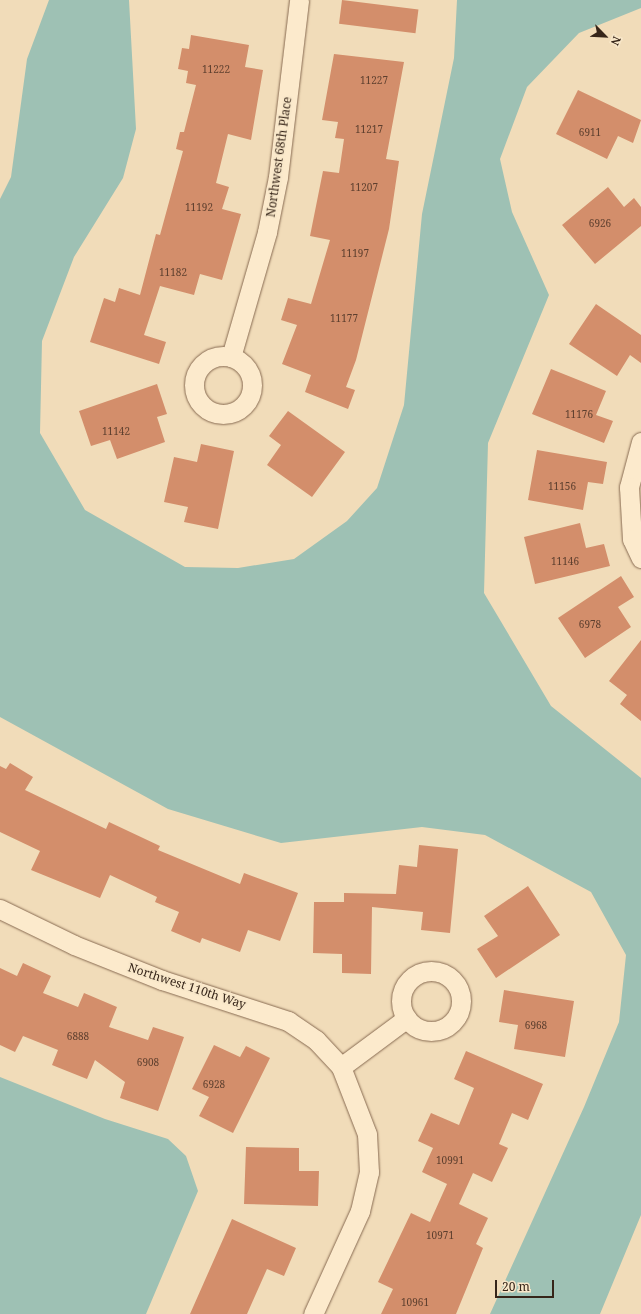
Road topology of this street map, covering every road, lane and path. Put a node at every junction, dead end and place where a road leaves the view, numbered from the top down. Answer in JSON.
{"nodes":[{"id":1,"x":299,"y":0,"type":"edge"},
{"id":2,"x":231,"y":357,"type":"dead end"},
{"id":3,"x":641,"y":442,"type":"edge"},
{"id":4,"x":641,"y":558,"type":"edge"},
{"id":5,"x":0,"y":909,"type":"edge"},
{"id":6,"x":406,"y":1018,"type":"dead end"},
{"id":7,"x":341,"y":1068,"type":"junction"},
{"id":8,"x":313,"y":1314,"type":"edge"}],
"edges":[{"from":1,"to":2,"type":"street","name":"Northwest 68th Place"},
{"from":3,"to":4,"type":"street"},
{"from":5,"to":7,"type":"street","name":"Northwest 110th Way"},
{"from":6,"to":7,"type":"street"},
{"from":7,"to":8,"type":"street"}]}
